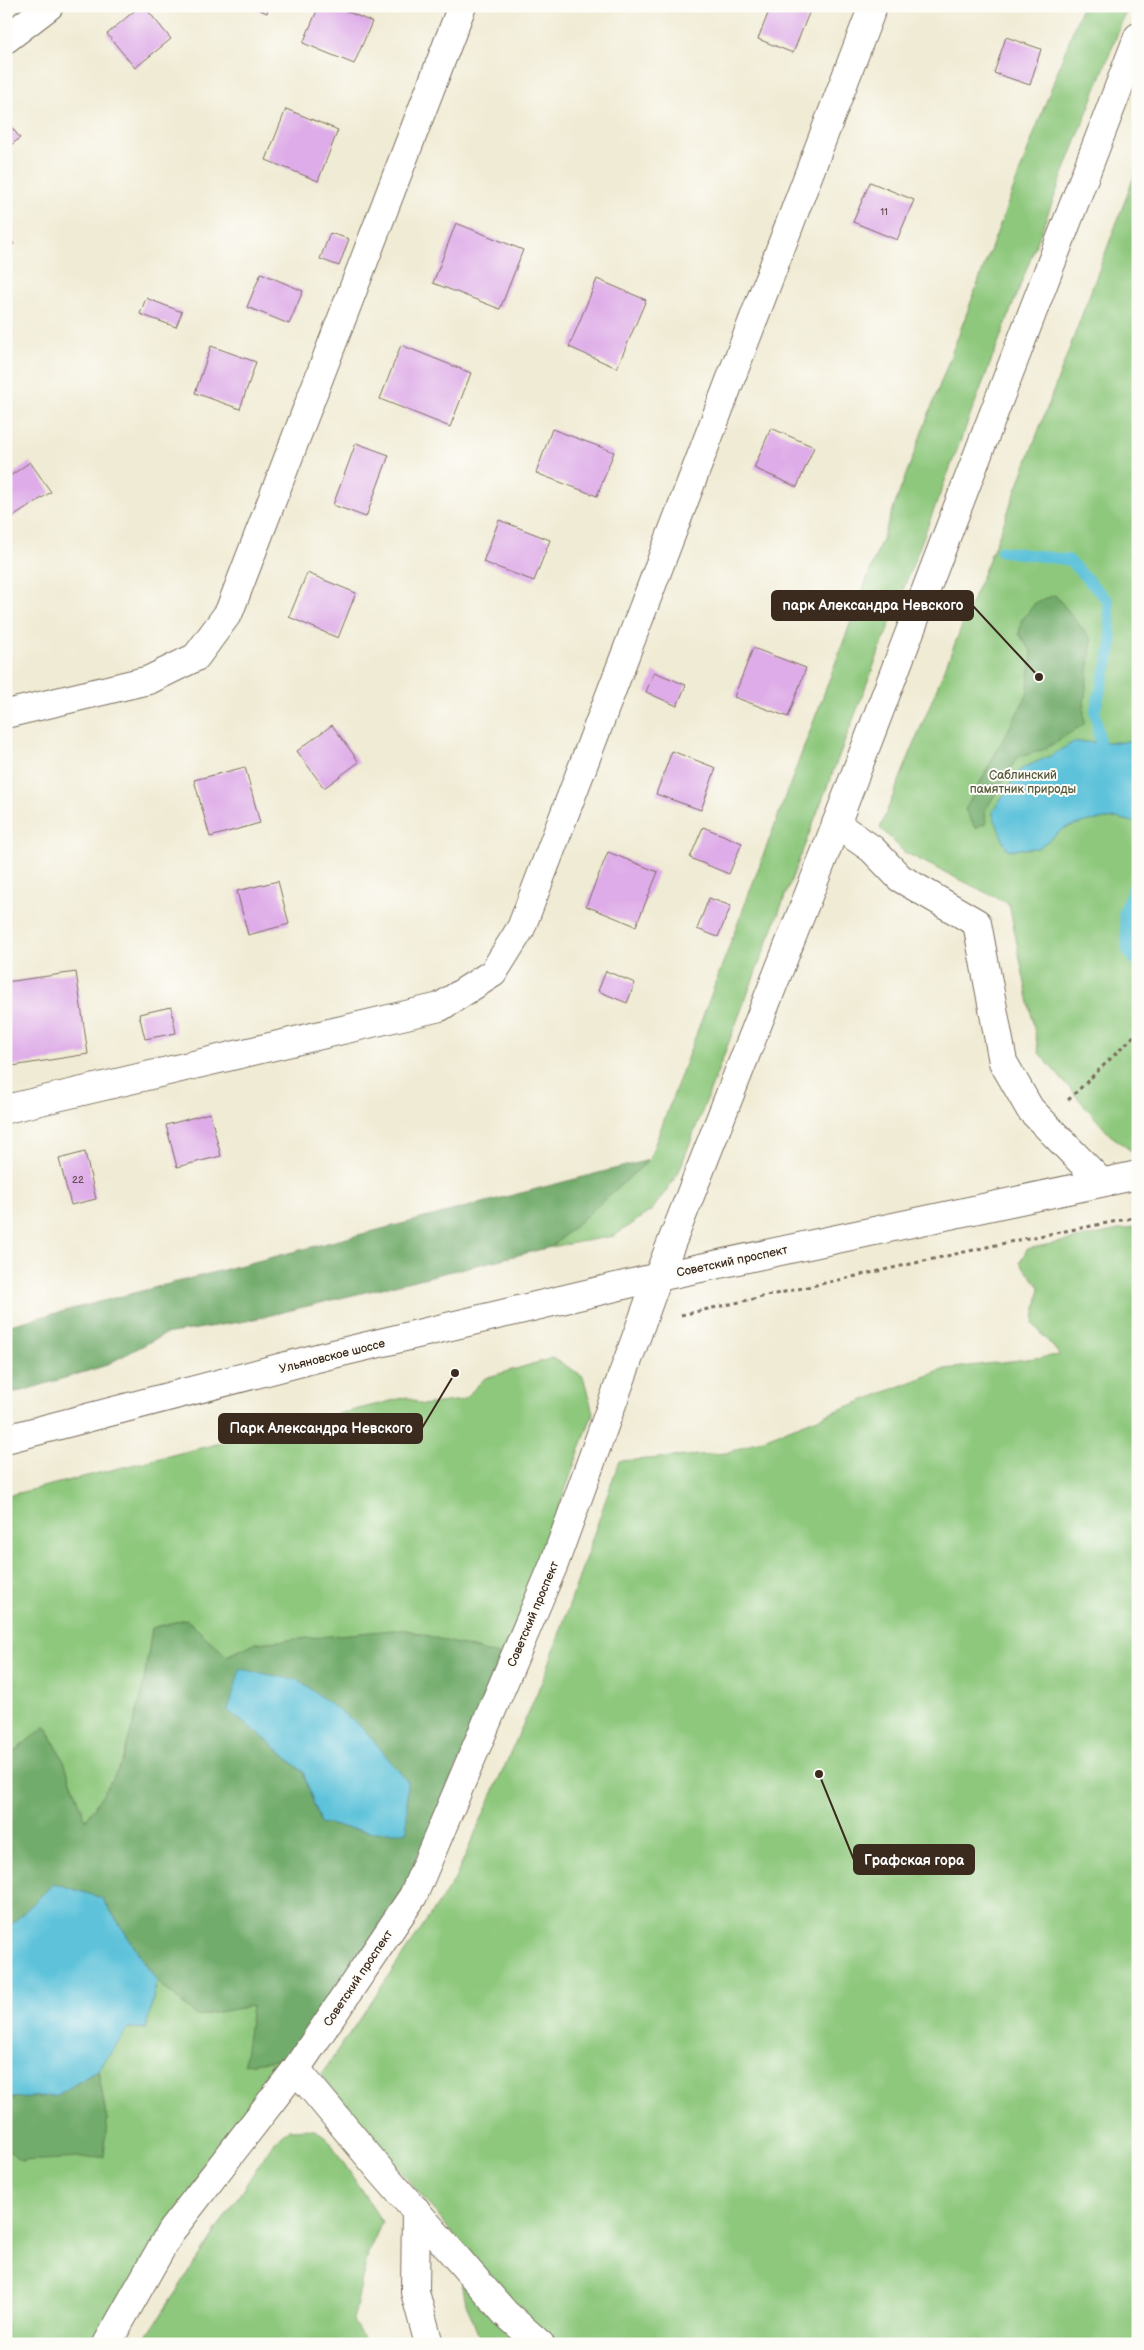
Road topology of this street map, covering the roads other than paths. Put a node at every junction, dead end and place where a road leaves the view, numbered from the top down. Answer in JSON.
{"nodes":[{"id":1,"x":48,"y":6,"type":"edge"},
{"id":2,"x":462,"y":6,"type":"edge"},
{"id":3,"x":873,"y":6,"type":"edge"},
{"id":4,"x":1138,"y":37,"type":"edge"},
{"id":5,"x":6,"y":39,"type":"edge"},
{"id":6,"x":6,"y":714,"type":"edge"},
{"id":7,"x":836,"y":824,"type":"junction"},
{"id":8,"x":6,"y":1109,"type":"edge"},
{"id":9,"x":1138,"y":1175,"type":"edge"},
{"id":10,"x":1101,"y":1182,"type":"junction"},
{"id":11,"x":658,"y":1277,"type":"junction"},
{"id":12,"x":6,"y":1439,"type":"edge"},
{"id":13,"x":296,"y":2069,"type":"junction"},
{"id":14,"x":416,"y":2210,"type":"junction"},
{"id":15,"x":107,"y":2344,"type":"edge"},
{"id":16,"x":430,"y":2344,"type":"edge"},
{"id":17,"x":540,"y":2344,"type":"edge"}],
"edges":[{"from":1,"to":5,"type":"street"},
{"from":2,"to":6,"type":"street"},
{"from":3,"to":8,"type":"street"},
{"from":4,"to":7,"type":"street"},
{"from":7,"to":10,"type":"street"},
{"from":7,"to":11,"type":"street"},
{"from":9,"to":10,"type":"street","name":"Советский проспект"},
{"from":10,"to":11,"type":"street","name":"Советский проспект"},
{"from":11,"to":12,"type":"street","name":"Ульяновское шоссе"},
{"from":11,"to":13,"type":"street","name":"Советский проспект"},
{"from":13,"to":14,"type":"street"},
{"from":13,"to":15,"type":"street","name":"Советский проспект"},
{"from":14,"to":16,"type":"street"},
{"from":14,"to":17,"type":"street"}]}
